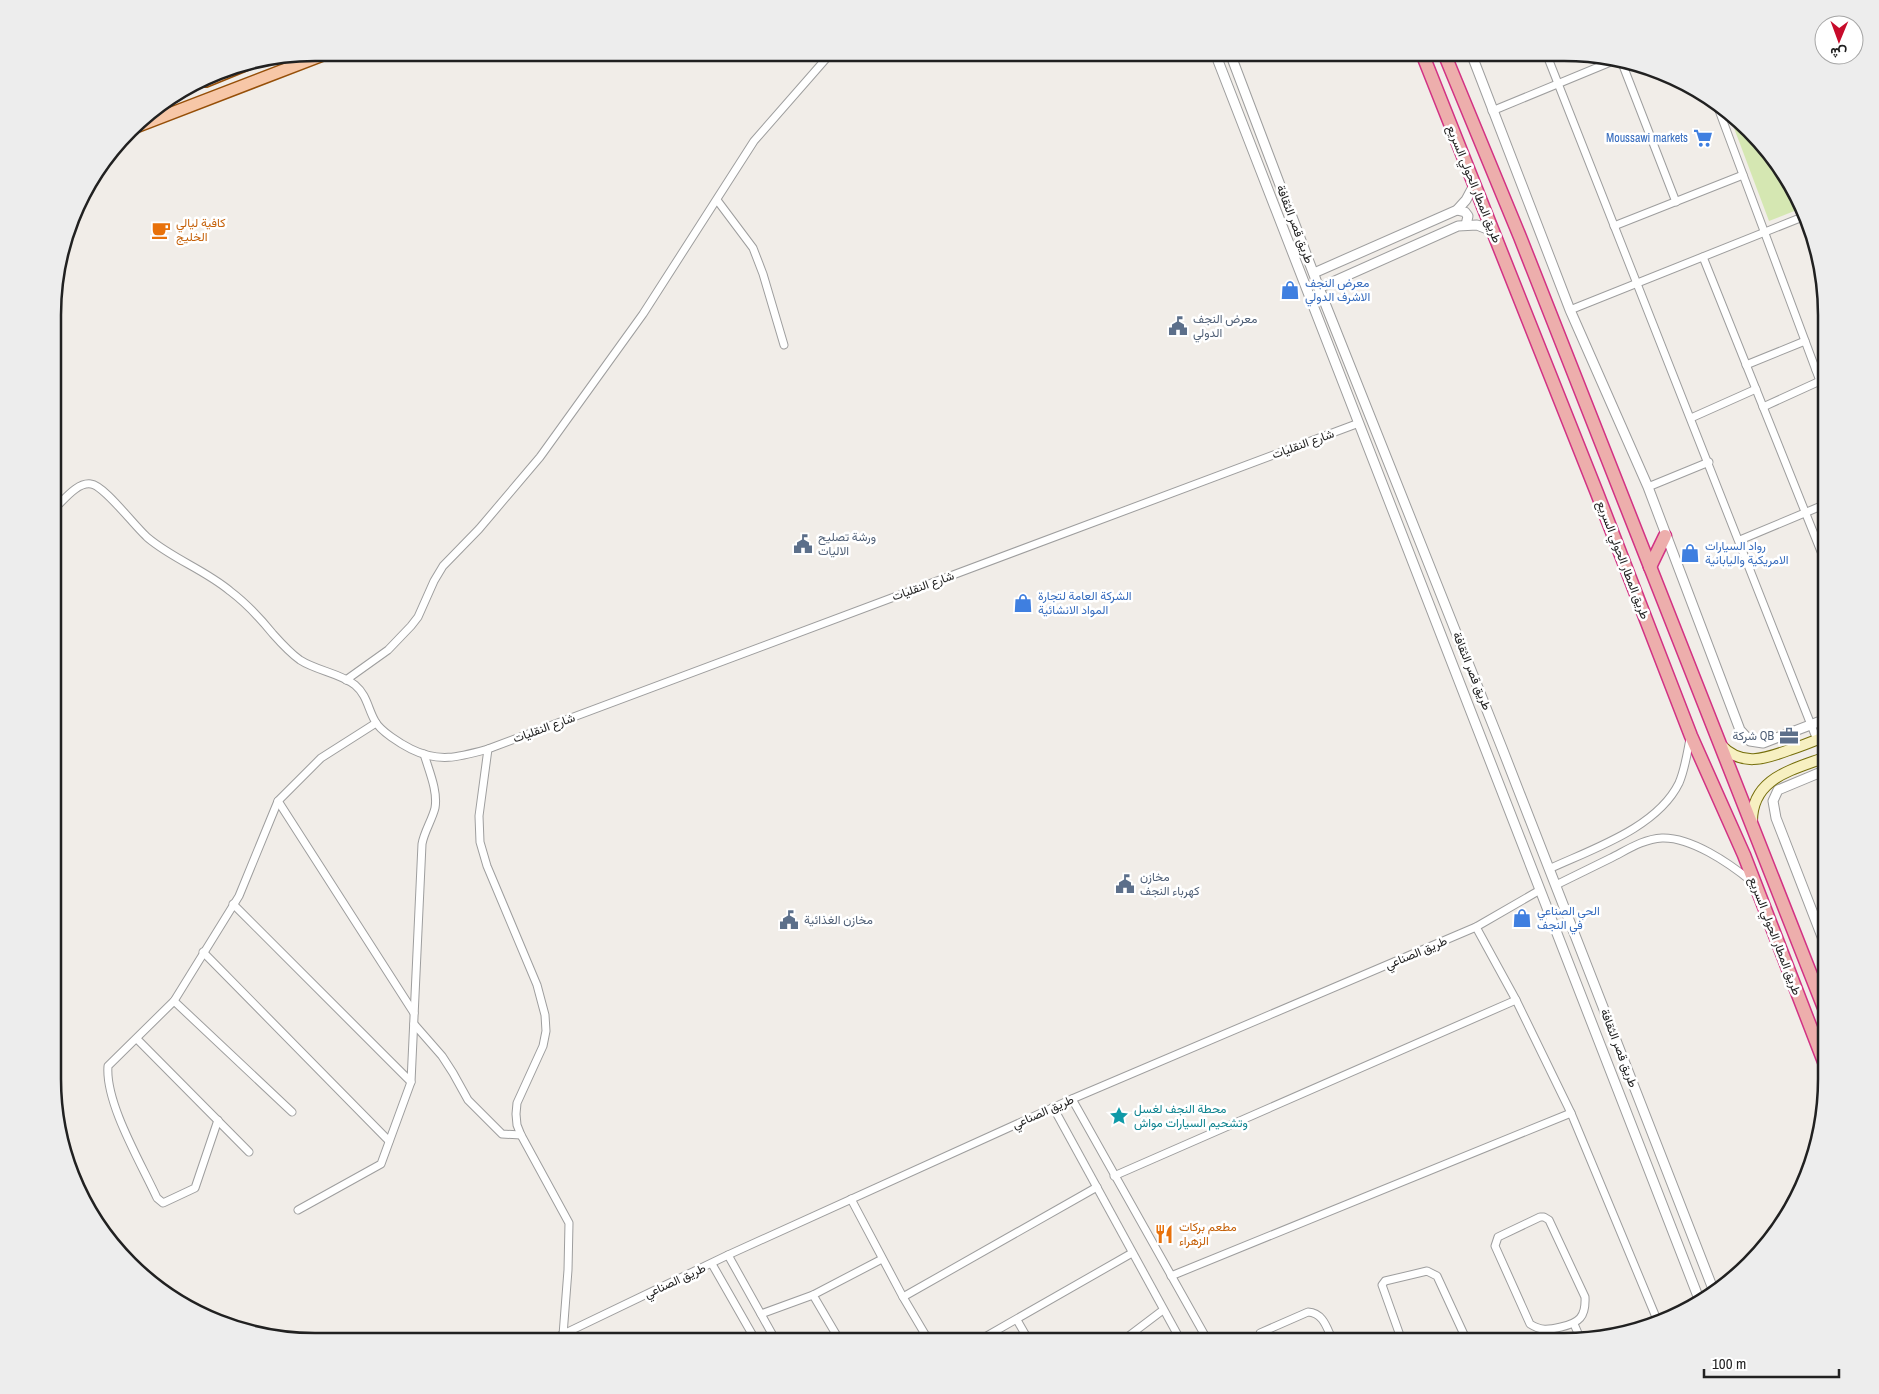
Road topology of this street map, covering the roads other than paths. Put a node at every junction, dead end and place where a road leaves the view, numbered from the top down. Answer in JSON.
{"nodes":[{"id":1,"x":824,"y":61,"type":"edge"},
{"id":2,"x":1218,"y":61,"type":"edge"},
{"id":3,"x":1233,"y":61,"type":"edge"},
{"id":4,"x":1425,"y":61,"type":"edge"},
{"id":5,"x":1447,"y":61,"type":"edge"},
{"id":6,"x":1474,"y":61,"type":"edge"},
{"id":7,"x":1549,"y":61,"type":"edge"},
{"id":8,"x":303,"y":62,"type":"edge"},
{"id":9,"x":1604,"y":64,"type":"edge"},
{"id":10,"x":1624,"y":69,"type":"edge"},
{"id":11,"x":1558,"y":83,"type":"junction"},
{"id":12,"x":1492,"y":112,"type":"junction"},
{"id":13,"x":1720,"y":116,"type":"edge"},
{"id":14,"x":152,"y":121,"type":"edge"},
{"id":15,"x":1743,"y":176,"type":"junction"},
{"id":16,"x":1474,"y":185,"type":"junction"},
{"id":17,"x":717,"y":200,"type":"junction"},
{"id":18,"x":1676,"y":202,"type":"junction"},
{"id":19,"x":1457,"y":210,"type":"junction"},
{"id":20,"x":1798,"y":219,"type":"edge"},
{"id":21,"x":1466,"y":225,"type":"junction"},
{"id":22,"x":1614,"y":226,"type":"junction"},
{"id":23,"x":1492,"y":231,"type":"junction"},
{"id":24,"x":1764,"y":232,"type":"junction"},
{"id":25,"x":1520,"y":237,"type":"junction"},
{"id":26,"x":1498,"y":244,"type":"junction"},
{"id":27,"x":1703,"y":257,"type":"junction"},
{"id":28,"x":1314,"y":273,"type":"junction"},
{"id":29,"x":1637,"y":283,"type":"junction"},
{"id":30,"x":1538,"y":284,"type":"junction"},
{"id":31,"x":1319,"y":288,"type":"junction"},
{"id":32,"x":1515,"y":288,"type":"junction"},
{"id":33,"x":1570,"y":310,"type":"junction"},
{"id":34,"x":1806,"y":341,"type":"junction"},
{"id":35,"x":784,"y":345,"type":"dead end"},
{"id":36,"x":1746,"y":365,"type":"junction"},
{"id":37,"x":1816,"y":370,"type":"joint"},
{"id":38,"x":1818,"y":376,"type":"edge"},
{"id":39,"x":1818,"y":382,"type":"edge"},
{"id":40,"x":1756,"y":389,"type":"junction"},
{"id":41,"x":1763,"y":406,"type":"junction"},
{"id":42,"x":1691,"y":418,"type":"junction"},
{"id":43,"x":1359,"y":423,"type":"junction"},
{"id":44,"x":1709,"y":462,"type":"junction"},
{"id":45,"x":1648,"y":488,"type":"junction"},
{"id":46,"x":61,"y":503,"type":"edge"},
{"id":47,"x":1818,"y":507,"type":"edge"},
{"id":48,"x":1805,"y":512,"type":"junction"},
{"id":49,"x":1665,"y":536,"type":"junction"},
{"id":50,"x":1740,"y":540,"type":"junction"},
{"id":51,"x":1818,"y":544,"type":"edge"},
{"id":52,"x":1650,"y":567,"type":"junction"},
{"id":53,"x":346,"y":680,"type":"junction"},
{"id":54,"x":1818,"y":721,"type":"edge"},
{"id":55,"x":376,"y":723,"type":"junction"},
{"id":56,"x":1812,"y":724,"type":"junction"},
{"id":57,"x":1818,"y":732,"type":"edge"},
{"id":58,"x":1691,"y":736,"type":"junction"},
{"id":59,"x":1818,"y":740,"type":"edge"},
{"id":60,"x":1720,"y":743,"type":"junction"},
{"id":61,"x":1502,"y":748,"type":"junction"},
{"id":62,"x":488,"y":749,"type":"junction"},
{"id":63,"x":424,"y":754,"type":"junction"},
{"id":64,"x":1488,"y":755,"type":"junction"},
{"id":65,"x":1818,"y":760,"type":"edge"},
{"id":66,"x":1818,"y":773,"type":"edge"},
{"id":67,"x":278,"y":802,"type":"junction"},
{"id":68,"x":1754,"y":833,"type":"junction"},
{"id":69,"x":1550,"y":869,"type":"junction"},
{"id":70,"x":1755,"y":883,"type":"junction"},
{"id":71,"x":1556,"y":886,"type":"junction"},
{"id":72,"x":1540,"y":890,"type":"junction"},
{"id":73,"x":233,"y":904,"type":"junction"},
{"id":74,"x":1568,"y":915,"type":"junction"},
{"id":75,"x":1552,"y":921,"type":"junction"},
{"id":76,"x":1476,"y":927,"type":"junction"},
{"id":77,"x":1818,"y":927,"type":"edge"},
{"id":78,"x":203,"y":952,"type":"junction"},
{"id":79,"x":1818,"y":993,"type":"edge"},
{"id":80,"x":1516,"y":1000,"type":"junction"},
{"id":81,"x":174,"y":1001,"type":"junction"},
{"id":82,"x":414,"y":1014,"type":"junction"},
{"id":83,"x":414,"y":1024,"type":"junction"},
{"id":84,"x":137,"y":1039,"type":"junction"},
{"id":85,"x":1818,"y":1046,"type":"edge"},
{"id":86,"x":411,"y":1082,"type":"junction"},
{"id":87,"x":1072,"y":1099,"type":"junction"},
{"id":88,"x":1052,"y":1107,"type":"junction"},
{"id":89,"x":292,"y":1112,"type":"dead end"},
{"id":90,"x":1571,"y":1113,"type":"junction"},
{"id":91,"x":218,"y":1120,"type":"junction"},
{"id":92,"x":522,"y":1135,"type":"junction"},
{"id":93,"x":389,"y":1141,"type":"junction"},
{"id":94,"x":249,"y":1152,"type":"dead end"},
{"id":95,"x":1114,"y":1176,"type":"junction"},
{"id":96,"x":1097,"y":1187,"type":"junction"},
{"id":97,"x":850,"y":1199,"type":"junction"},
{"id":98,"x":298,"y":1210,"type":"dead end"},
{"id":99,"x":1132,"y":1253,"type":"junction"},
{"id":100,"x":728,"y":1255,"type":"junction"},
{"id":101,"x":882,"y":1259,"type":"junction"},
{"id":102,"x":712,"y":1264,"type":"junction"},
{"id":103,"x":1172,"y":1276,"type":"junction"},
{"id":104,"x":1711,"y":1285,"type":"edge"},
{"id":105,"x":1698,"y":1294,"type":"edge"},
{"id":106,"x":813,"y":1295,"type":"junction"},
{"id":107,"x":903,"y":1297,"type":"junction"},
{"id":108,"x":1163,"y":1310,"type":"junction"},
{"id":109,"x":761,"y":1314,"type":"junction"},
{"id":110,"x":1655,"y":1315,"type":"edge"},
{"id":111,"x":1017,"y":1320,"type":"junction"},
{"id":112,"x":1574,"y":1324,"type":"junction"},
{"id":113,"x":1578,"y":1332,"type":"edge"},
{"id":114,"x":562,"y":1333,"type":"edge"},
{"id":115,"x":564,"y":1333,"type":"edge"},
{"id":116,"x":751,"y":1333,"type":"edge"},
{"id":117,"x":772,"y":1333,"type":"edge"},
{"id":118,"x":835,"y":1333,"type":"edge"},
{"id":119,"x":924,"y":1333,"type":"edge"},
{"id":120,"x":993,"y":1333,"type":"edge"},
{"id":121,"x":1024,"y":1333,"type":"edge"},
{"id":122,"x":1134,"y":1333,"type":"edge"},
{"id":123,"x":1176,"y":1333,"type":"edge"},
{"id":124,"x":1204,"y":1333,"type":"edge"},
{"id":125,"x":1260,"y":1333,"type":"edge"},
{"id":126,"x":1329,"y":1333,"type":"edge"},
{"id":127,"x":1399,"y":1333,"type":"edge"},
{"id":128,"x":1463,"y":1333,"type":"edge"}],
"edges":[{"from":1,"to":17,"type":"street"},
{"from":2,"to":43,"type":"street","name":"طريق قصر الثقافة"},
{"from":3,"to":28,"type":"street","name":"طريق قصر الثقافة"},
{"from":4,"to":16,"type":"highway","name":"طريق المطار الحولي السريع"},
{"from":5,"to":25,"type":"highway","name":"طريق المطار الحولي السريع"},
{"from":6,"to":12,"type":"street"},
{"from":7,"to":11,"type":"street"},
{"from":8,"to":14,"type":"main road"},
{"from":9,"to":11,"type":"street"},
{"from":10,"to":18,"type":"street"},
{"from":11,"to":12,"type":"street"},
{"from":11,"to":22,"type":"street"},
{"from":12,"to":33,"type":"street"},
{"from":13,"to":15,"type":"street"},
{"from":15,"to":18,"type":"street"},
{"from":15,"to":24,"type":"street"},
{"from":16,"to":19,"type":"street"},
{"from":16,"to":23,"type":"highway","name":"طريق المطار الحولي السريع"},
{"from":17,"to":35,"type":"street"},
{"from":17,"to":53,"type":"street"},
{"from":18,"to":22,"type":"street"},
{"from":19,"to":21,"type":"street"},
{"from":19,"to":28,"type":"street"},
{"from":20,"to":24,"type":"street"},
{"from":21,"to":23,"type":"street"},
{"from":21,"to":31,"type":"street"},
{"from":22,"to":29,"type":"street"},
{"from":23,"to":26,"type":"highway","name":"طريق المطار الحولي السريع"},
{"from":24,"to":27,"type":"street"},
{"from":24,"to":34,"type":"street"},
{"from":25,"to":26,"type":"highway"},
{"from":25,"to":30,"type":"highway","name":"طريق المطار الحولي السريع"},
{"from":26,"to":32,"type":"highway","name":"طريق المطار الحولي السريع"},
{"from":27,"to":29,"type":"street"},
{"from":27,"to":36,"type":"street"},
{"from":28,"to":31,"type":"street","name":"طريق قصر الثقافة"},
{"from":29,"to":33,"type":"street"},
{"from":29,"to":42,"type":"street"},
{"from":30,"to":32,"type":"highway"},
{"from":30,"to":52,"type":"highway","name":"طريق المطار الحولي السريع"},
{"from":31,"to":61,"type":"street","name":"طريق قصر الثقافة"},
{"from":32,"to":58,"type":"highway","name":"طريق المطار الحولي السريع"},
{"from":33,"to":45,"type":"street"},
{"from":34,"to":36,"type":"street"},
{"from":34,"to":37,"type":"street"},
{"from":36,"to":40,"type":"street"},
{"from":37,"to":38,"type":"street"},
{"from":39,"to":41,"type":"street"},
{"from":40,"to":41,"type":"street"},
{"from":40,"to":42,"type":"street"},
{"from":41,"to":48,"type":"street"},
{"from":42,"to":44,"type":"street"},
{"from":43,"to":62,"type":"street","name":"شارع النقليات"},
{"from":43,"to":64,"type":"street","name":"طريق قصر الثقافة"},
{"from":44,"to":45,"type":"street"},
{"from":44,"to":50,"type":"street"},
{"from":45,"to":49,"type":"street"},
{"from":46,"to":53,"type":"street"},
{"from":47,"to":48,"type":"street"},
{"from":48,"to":50,"type":"street"},
{"from":48,"to":51,"type":"street"},
{"from":49,"to":52,"type":"highway"},
{"from":49,"to":56,"type":"street"},
{"from":50,"to":56,"type":"street"},
{"from":52,"to":60,"type":"highway","name":"طريق المطار الحولي السريع"},
{"from":53,"to":55,"type":"street"},
{"from":54,"to":56,"type":"street"},
{"from":55,"to":63,"type":"street","name":"شارع النقليات"},
{"from":55,"to":67,"type":"street"},
{"from":56,"to":57,"type":"street"},
{"from":58,"to":69,"type":"street"},
{"from":58,"to":70,"type":"highway","name":"طريق المطار الحولي السريع"},
{"from":59,"to":60,"type":"main road"},
{"from":60,"to":68,"type":"highway","name":"طريق المطار الحولي السريع"},
{"from":61,"to":64,"type":"street"},
{"from":61,"to":69,"type":"street","name":"طريق قصر الثقافة"},
{"from":62,"to":63,"type":"street","name":"شارع النقليات"},
{"from":62,"to":92,"type":"street"},
{"from":63,"to":82,"type":"street"},
{"from":64,"to":72,"type":"street","name":"طريق قصر الثقافة"},
{"from":65,"to":68,"type":"main road"},
{"from":66,"to":77,"type":"street"},
{"from":67,"to":73,"type":"street"},
{"from":67,"to":82,"type":"street"},
{"from":68,"to":79,"type":"highway","name":"طريق المطار الحولي السريع"},
{"from":69,"to":71,"type":"street","name":"طريق قصر الثقافة"},
{"from":70,"to":71,"type":"street"},
{"from":70,"to":85,"type":"highway","name":"طريق المطار الحولي السريع"},
{"from":71,"to":74,"type":"street","name":"طريق قصر الثقافة"},
{"from":72,"to":75,"type":"street","name":"طريق قصر الثقافة"},
{"from":72,"to":76,"type":"street","name":"طريق الصناعي"},
{"from":73,"to":78,"type":"street"},
{"from":73,"to":86,"type":"street"},
{"from":74,"to":75,"type":"street"},
{"from":74,"to":104,"type":"street","name":"طريق قصر الثقافة"},
{"from":75,"to":105,"type":"street","name":"طريق قصر الثقافة"},
{"from":76,"to":80,"type":"street"},
{"from":76,"to":87,"type":"street","name":"طريق الصناعي"},
{"from":78,"to":81,"type":"street"},
{"from":78,"to":93,"type":"street"},
{"from":80,"to":90,"type":"street"},
{"from":80,"to":95,"type":"street"},
{"from":81,"to":84,"type":"street"},
{"from":81,"to":89,"type":"street"},
{"from":82,"to":83,"type":"street"},
{"from":83,"to":86,"type":"street"},
{"from":83,"to":92,"type":"street"},
{"from":84,"to":91,"type":"street"},
{"from":84,"to":91,"type":"street"},
{"from":86,"to":93,"type":"street"},
{"from":87,"to":88,"type":"street","name":"طريق الصناعي"},
{"from":87,"to":95,"type":"street"},
{"from":88,"to":96,"type":"street"},
{"from":88,"to":97,"type":"street","name":"طريق الصناعي"},
{"from":90,"to":103,"type":"street"},
{"from":90,"to":110,"type":"street"},
{"from":91,"to":94,"type":"street"},
{"from":92,"to":114,"type":"street"},
{"from":93,"to":98,"type":"street"},
{"from":95,"to":103,"type":"street"},
{"from":96,"to":99,"type":"street"},
{"from":96,"to":107,"type":"street"},
{"from":97,"to":100,"type":"street","name":"طريق الصناعي"},
{"from":97,"to":101,"type":"street"},
{"from":99,"to":108,"type":"street"},
{"from":99,"to":111,"type":"street"},
{"from":100,"to":102,"type":"street","name":"طريق الصناعي"},
{"from":100,"to":109,"type":"street"},
{"from":101,"to":106,"type":"street"},
{"from":101,"to":107,"type":"street"},
{"from":102,"to":115,"type":"street","name":"طريق الصناعي"},
{"from":102,"to":116,"type":"street"},
{"from":103,"to":124,"type":"street"},
{"from":106,"to":109,"type":"street"},
{"from":106,"to":118,"type":"street"},
{"from":107,"to":119,"type":"street"},
{"from":108,"to":122,"type":"street"},
{"from":108,"to":123,"type":"street"},
{"from":109,"to":117,"type":"street"},
{"from":111,"to":120,"type":"street"},
{"from":111,"to":121,"type":"street"},
{"from":112,"to":112,"type":"street"},
{"from":112,"to":113,"type":"street"},
{"from":125,"to":126,"type":"street"},
{"from":127,"to":128,"type":"street"}]}
